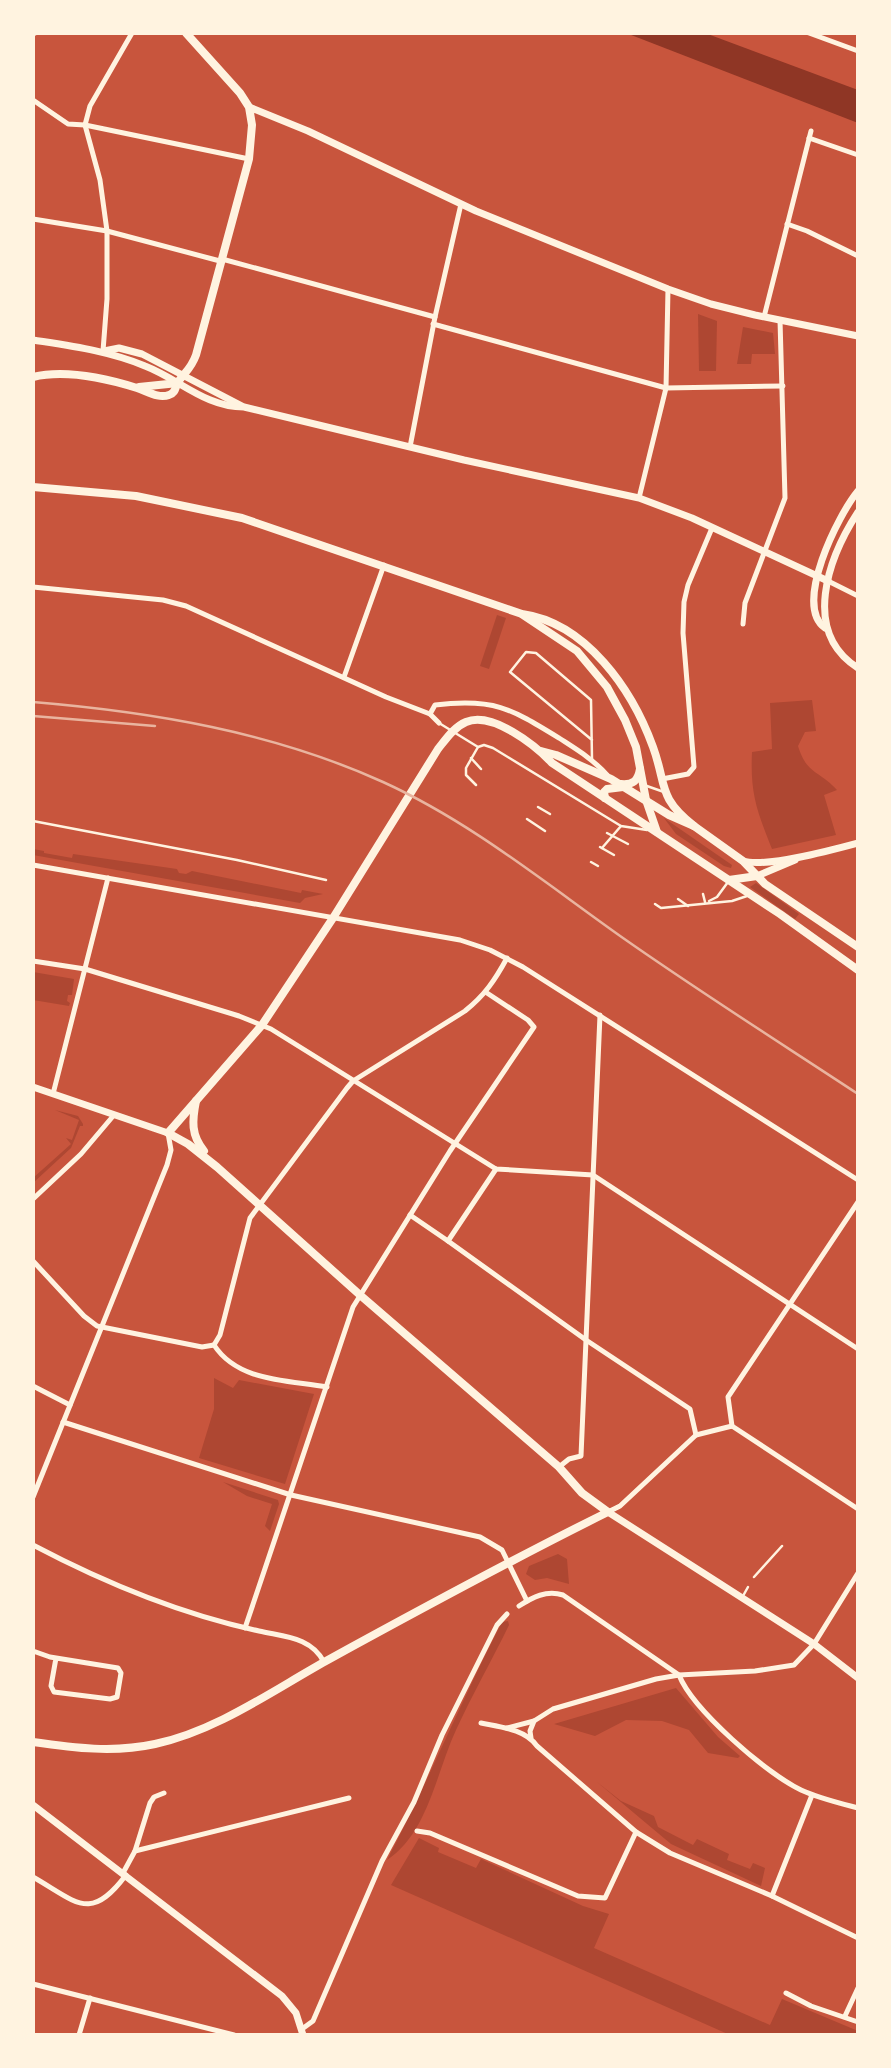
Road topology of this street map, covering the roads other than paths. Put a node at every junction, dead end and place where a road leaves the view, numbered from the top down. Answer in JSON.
{"nodes":[{"id":1,"x":132,"y":33,"type":"edge"},
{"id":2,"x":186,"y":33,"type":"edge"},
{"id":3,"x":809,"y":33,"type":"edge"},
{"id":4,"x":834,"y":33,"type":"edge"},
{"id":5,"x":832,"y":41,"type":"junction"},
{"id":6,"x":858,"y":51,"type":"edge"},
{"id":7,"x":33,"y":100,"type":"edge"},
{"id":8,"x":249,"y":107,"type":"junction"},
{"id":9,"x":85,"y":125,"type":"junction"},
{"id":10,"x":858,"y":155,"type":"edge"},
{"id":11,"x":249,"y":159,"type":"junction"},
{"id":12,"x":461,"y":204,"type":"junction"},
{"id":13,"x":33,"y":219,"type":"edge"},
{"id":14,"x":787,"y":224,"type":"junction"},
{"id":15,"x":107,"y":231,"type":"junction"},
{"id":16,"x":858,"y":256,"type":"edge"},
{"id":17,"x":221,"y":260,"type":"junction"},
{"id":18,"x":667,"y":289,"type":"junction"},
{"id":19,"x":435,"y":317,"type":"junction"},
{"id":20,"x":764,"y":317,"type":"junction"},
{"id":21,"x":780,"y":320,"type":"junction"},
{"id":22,"x":433,"y":324,"type":"junction"},
{"id":23,"x":858,"y":336,"type":"edge"},
{"id":24,"x":33,"y":340,"type":"edge"},
{"id":25,"x":103,"y":351,"type":"junction"},
{"id":26,"x":186,"y":375,"type":"junction"},
{"id":27,"x":33,"y":377,"type":"edge"},
{"id":28,"x":178,"y":383,"type":"junction"},
{"id":29,"x":783,"y":386,"type":"junction"},
{"id":30,"x":666,"y":388,"type":"junction"},
{"id":31,"x":244,"y":407,"type":"junction"},
{"id":32,"x":410,"y":447,"type":"junction"},
{"id":33,"x":33,"y":487,"type":"edge"},
{"id":34,"x":858,"y":491,"type":"edge"},
{"id":35,"x":639,"y":498,"type":"junction"},
{"id":36,"x":858,"y":512,"type":"edge"},
{"id":37,"x":712,"y":528,"type":"junction"},
{"id":38,"x":765,"y":551,"type":"junction"},
{"id":39,"x":384,"y":565,"type":"junction"},
{"id":40,"x":817,"y":576,"type":"junction"},
{"id":41,"x":828,"y":580,"type":"junction"},
{"id":42,"x":33,"y":587,"type":"edge"},
{"id":43,"x":858,"y":596,"type":"edge"},
{"id":44,"x":522,"y":614,"type":"junction"},
{"id":45,"x":743,"y":624,"type":"dead end"},
{"id":46,"x":825,"y":628,"type":"junction"},
{"id":47,"x":858,"y":668,"type":"edge"},
{"id":48,"x":344,"y":677,"type":"junction"},
{"id":49,"x":430,"y":714,"type":"junction"},
{"id":50,"x":439,"y":723,"type":"joint"},
{"id":51,"x":592,"y":740,"type":"junction"},
{"id":52,"x":478,"y":747,"type":"junction"},
{"id":53,"x":540,"y":750,"type":"junction"},
{"id":54,"x":471,"y":758,"type":"junction"},
{"id":55,"x":592,"y":760,"type":"junction"},
{"id":56,"x":641,"y":766,"type":"junction"},
{"id":57,"x":481,"y":769,"type":"dead end"},
{"id":58,"x":662,"y":779,"type":"junction"},
{"id":59,"x":618,"y":783,"type":"junction"},
{"id":60,"x":476,"y":785,"type":"dead end"},
{"id":61,"x":643,"y":785,"type":"junction"},
{"id":62,"x":664,"y":792,"type":"junction"},
{"id":63,"x":605,"y":798,"type":"junction"},
{"id":64,"x":646,"y":800,"type":"junction"},
{"id":65,"x":538,"y":807,"type":"dead end"},
{"id":66,"x":550,"y":814,"type":"dead end"},
{"id":67,"x":527,"y":819,"type":"dead end"},
{"id":68,"x":33,"y":821,"type":"edge"},
{"id":69,"x":621,"y":826,"type":"junction"},
{"id":70,"x":694,"y":826,"type":"junction"},
{"id":71,"x":545,"y":831,"type":"dead end"},
{"id":72,"x":657,"y":832,"type":"junction"},
{"id":73,"x":607,"y":833,"type":"dead end"},
{"id":74,"x":613,"y":835,"type":"junction"},
{"id":75,"x":858,"y":843,"type":"edge"},
{"id":76,"x":628,"y":844,"type":"dead end"},
{"id":77,"x":614,"y":855,"type":"dead end"},
{"id":78,"x":802,"y":857,"type":"junction"},
{"id":79,"x":743,"y":861,"type":"junction"},
{"id":80,"x":591,"y":862,"type":"dead end"},
{"id":81,"x":33,"y":865,"type":"edge"},
{"id":82,"x":598,"y":866,"type":"dead end"},
{"id":83,"x":757,"y":876,"type":"junction"},
{"id":84,"x":108,"y":878,"type":"junction"},
{"id":85,"x":326,"y":880,"type":"dead end"},
{"id":86,"x":729,"y":880,"type":"junction"},
{"id":87,"x":703,"y":894,"type":"dead end"},
{"id":88,"x":749,"y":894,"type":"junction"},
{"id":89,"x":678,"y":899,"type":"dead end"},
{"id":90,"x":705,"y":902,"type":"junction"},
{"id":91,"x":655,"y":904,"type":"dead end"},
{"id":92,"x":688,"y":906,"type":"junction"},
{"id":93,"x":333,"y":918,"type":"junction"},
{"id":94,"x":858,"y":947,"type":"edge"},
{"id":95,"x":508,"y":958,"type":"junction"},
{"id":96,"x":33,"y":961,"type":"edge"},
{"id":97,"x":85,"y":970,"type":"junction"},
{"id":98,"x":858,"y":970,"type":"edge"},
{"id":99,"x":487,"y":993,"type":"junction"},
{"id":100,"x":600,"y":1015,"type":"junction"},
{"id":101,"x":262,"y":1025,"type":"junction"},
{"id":102,"x":353,"y":1081,"type":"junction"},
{"id":103,"x":33,"y":1087,"type":"edge"},
{"id":104,"x":53,"y":1094,"type":"junction"},
{"id":105,"x":197,"y":1100,"type":"junction"},
{"id":106,"x":114,"y":1115,"type":"junction"},
{"id":107,"x":168,"y":1133,"type":"junction"},
{"id":108,"x":456,"y":1144,"type":"junction"},
{"id":109,"x":217,"y":1167,"type":"junction"},
{"id":110,"x":496,"y":1169,"type":"junction"},
{"id":111,"x":593,"y":1175,"type":"junction"},
{"id":112,"x":858,"y":1180,"type":"edge"},
{"id":113,"x":33,"y":1199,"type":"edge"},
{"id":114,"x":858,"y":1202,"type":"edge"},
{"id":115,"x":260,"y":1205,"type":"junction"},
{"id":116,"x":410,"y":1215,"type":"junction"},
{"id":117,"x":449,"y":1241,"type":"junction"},
{"id":118,"x":33,"y":1261,"type":"edge"},
{"id":119,"x":360,"y":1295,"type":"junction"},
{"id":120,"x":791,"y":1303,"type":"junction"},
{"id":121,"x":101,"y":1328,"type":"junction"},
{"id":122,"x":586,"y":1340,"type":"junction"},
{"id":123,"x":214,"y":1345,"type":"junction"},
{"id":124,"x":858,"y":1349,"type":"edge"},
{"id":125,"x":33,"y":1386,"type":"edge"},
{"id":126,"x":327,"y":1387,"type":"junction"},
{"id":127,"x":70,"y":1405,"type":"junction"},
{"id":128,"x":64,"y":1422,"type":"junction"},
{"id":129,"x":732,"y":1426,"type":"junction"},
{"id":130,"x":696,"y":1435,"type":"junction"},
{"id":131,"x":559,"y":1467,"type":"junction"},
{"id":132,"x":291,"y":1494,"type":"junction"},
{"id":133,"x":33,"y":1497,"type":"edge"},
{"id":134,"x":858,"y":1509,"type":"edge"},
{"id":135,"x":608,"y":1512,"type":"junction"},
{"id":136,"x":33,"y":1545,"type":"edge"},
{"id":137,"x":782,"y":1546,"type":"dead end"},
{"id":138,"x":509,"y":1562,"type":"junction"},
{"id":139,"x":858,"y":1573,"type":"edge"},
{"id":140,"x":754,"y":1577,"type":"dead end"},
{"id":141,"x":748,"y":1587,"type":"dead end"},
{"id":142,"x":742,"y":1597,"type":"junction"},
{"id":143,"x":527,"y":1601,"type":"junction"},
{"id":144,"x":519,"y":1606,"type":"dead end"},
{"id":145,"x":507,"y":1614,"type":"dead end"},
{"id":146,"x":245,"y":1628,"type":"junction"},
{"id":147,"x":814,"y":1644,"type":"junction"},
{"id":148,"x":33,"y":1651,"type":"edge"},
{"id":149,"x":56,"y":1658,"type":"junction"},
{"id":150,"x":324,"y":1662,"type":"junction"},
{"id":151,"x":679,"y":1675,"type":"junction"},
{"id":152,"x":858,"y":1678,"type":"edge"},
{"id":153,"x":534,"y":1721,"type":"junction"},
{"id":154,"x":481,"y":1723,"type":"dead end"},
{"id":155,"x":508,"y":1728,"type":"junction"},
{"id":156,"x":531,"y":1738,"type":"junction"},
{"id":157,"x":33,"y":1742,"type":"edge"},
{"id":158,"x":164,"y":1793,"type":"dead end"},
{"id":159,"x":812,"y":1795,"type":"junction"},
{"id":160,"x":349,"y":1798,"type":"dead end"},
{"id":161,"x":33,"y":1805,"type":"edge"},
{"id":162,"x":858,"y":1808,"type":"edge"},
{"id":163,"x":417,"y":1831,"type":"dead end"},
{"id":164,"x":636,"y":1832,"type":"junction"},
{"id":165,"x":135,"y":1851,"type":"junction"},
{"id":166,"x":125,"y":1874,"type":"junction"},
{"id":167,"x":33,"y":1877,"type":"edge"},
{"id":168,"x":772,"y":1896,"type":"junction"},
{"id":169,"x":858,"y":1938,"type":"edge"},
{"id":170,"x":33,"y":1984,"type":"edge"},
{"id":171,"x":858,"y":1988,"type":"edge"},
{"id":172,"x":786,"y":1993,"type":"dead end"},
{"id":173,"x":90,"y":1998,"type":"junction"},
{"id":174,"x":845,"y":2017,"type":"junction"},
{"id":175,"x":858,"y":2022,"type":"edge"},
{"id":176,"x":303,"y":2032,"type":"edge"},
{"id":177,"x":79,"y":2035,"type":"edge"},
{"id":178,"x":234,"y":2035,"type":"edge"}],
"edges":[{"from":1,"to":9,"type":"street"},
{"from":2,"to":8,"type":"main road"},
{"from":3,"to":5,"type":"street"},
{"from":4,"to":5,"type":"street"},
{"from":5,"to":6,"type":"street"},
{"from":7,"to":9,"type":"street"},
{"from":8,"to":11,"type":"main road"},
{"from":8,"to":12,"type":"main road"},
{"from":9,"to":11,"type":"street"},
{"from":9,"to":15,"type":"street"},
{"from":10,"to":14,"type":"street"},
{"from":11,"to":17,"type":"main road"},
{"from":12,"to":18,"type":"main road"},
{"from":12,"to":19,"type":"street"},
{"from":13,"to":15,"type":"street"},
{"from":14,"to":16,"type":"street"},
{"from":14,"to":20,"type":"street"},
{"from":15,"to":17,"type":"street"},
{"from":15,"to":25,"type":"street"},
{"from":17,"to":19,"type":"street"},
{"from":17,"to":26,"type":"main road"},
{"from":18,"to":20,"type":"main road"},
{"from":18,"to":30,"type":"street"},
{"from":19,"to":22,"type":"street"},
{"from":20,"to":21,"type":"main road"},
{"from":21,"to":23,"type":"main road"},
{"from":21,"to":29,"type":"street"},
{"from":22,"to":30,"type":"street"},
{"from":22,"to":32,"type":"street"},
{"from":24,"to":25,"type":"main road"},
{"from":25,"to":26,"type":"main road"},
{"from":25,"to":28,"type":"main road"},
{"from":26,"to":28,"type":"main road"},
{"from":26,"to":31,"type":"main road"},
{"from":27,"to":28,"type":"main road"},
{"from":28,"to":31,"type":"main road"},
{"from":29,"to":30,"type":"street"},
{"from":29,"to":38,"type":"street"},
{"from":30,"to":35,"type":"street"},
{"from":31,"to":32,"type":"main road"},
{"from":32,"to":35,"type":"main road"},
{"from":33,"to":39,"type":"main road"},
{"from":34,"to":40,"type":"main road"},
{"from":35,"to":37,"type":"main road"},
{"from":36,"to":41,"type":"main road"},
{"from":37,"to":38,"type":"main road"},
{"from":37,"to":58,"type":"street"},
{"from":38,"to":40,"type":"main road"},
{"from":38,"to":45,"type":"street"},
{"from":39,"to":44,"type":"main road"},
{"from":39,"to":48,"type":"street"},
{"from":40,"to":41,"type":"main road"},
{"from":40,"to":46,"type":"main road"},
{"from":41,"to":43,"type":"street"},
{"from":41,"to":46,"type":"main road"},
{"from":42,"to":48,"type":"street"},
{"from":44,"to":56,"type":"main road"},
{"from":44,"to":58,"type":"main road"},
{"from":46,"to":47,"type":"main road"},
{"from":48,"to":49,"type":"street"},
{"from":49,"to":50,"type":"street"},
{"from":49,"to":55,"type":"street"},
{"from":50,"to":52,"type":"lane"},
{"from":51,"to":51,"type":"lane"},
{"from":51,"to":55,"type":"lane"},
{"from":52,"to":54,"type":"lane"},
{"from":52,"to":69,"type":"lane"},
{"from":53,"to":59,"type":"main road"},
{"from":53,"to":63,"type":"main road"},
{"from":53,"to":93,"type":"main road"},
{"from":54,"to":57,"type":"lane"},
{"from":54,"to":60,"type":"lane"},
{"from":55,"to":59,"type":"street"},
{"from":56,"to":59,"type":"main road"},
{"from":56,"to":61,"type":"main road"},
{"from":58,"to":62,"type":"main road"},
{"from":59,"to":63,"type":"main road"},
{"from":59,"to":64,"type":"main road"},
{"from":61,"to":62,"type":"lane"},
{"from":61,"to":64,"type":"main road"},
{"from":62,"to":70,"type":"main road"},
{"from":63,"to":72,"type":"main road"},
{"from":64,"to":70,"type":"main road"},
{"from":64,"to":72,"type":"main road"},
{"from":65,"to":66,"type":"lane"},
{"from":67,"to":71,"type":"lane"},
{"from":68,"to":85,"type":"lane"},
{"from":69,"to":72,"type":"lane"},
{"from":69,"to":74,"type":"lane"},
{"from":70,"to":79,"type":"main road"},
{"from":72,"to":86,"type":"main road"},
{"from":73,"to":74,"type":"lane"},
{"from":74,"to":76,"type":"lane"},
{"from":74,"to":77,"type":"lane"},
{"from":75,"to":78,"type":"main road"},
{"from":78,"to":79,"type":"main road"},
{"from":78,"to":83,"type":"main road"},
{"from":79,"to":83,"type":"main road"},
{"from":80,"to":82,"type":"lane"},
{"from":81,"to":84,"type":"street"},
{"from":83,"to":86,"type":"main road"},
{"from":83,"to":94,"type":"main road"},
{"from":84,"to":93,"type":"street"},
{"from":84,"to":97,"type":"street"},
{"from":86,"to":88,"type":"main road"},
{"from":86,"to":90,"type":"lane"},
{"from":87,"to":90,"type":"lane"},
{"from":88,"to":90,"type":"lane"},
{"from":88,"to":98,"type":"main road"},
{"from":89,"to":92,"type":"lane"},
{"from":90,"to":92,"type":"lane"},
{"from":91,"to":92,"type":"lane"},
{"from":93,"to":95,"type":"street"},
{"from":93,"to":101,"type":"main road"},
{"from":95,"to":99,"type":"street"},
{"from":95,"to":100,"type":"street"},
{"from":96,"to":97,"type":"street"},
{"from":97,"to":101,"type":"street"},
{"from":97,"to":104,"type":"street"},
{"from":99,"to":102,"type":"street"},
{"from":99,"to":108,"type":"street"},
{"from":100,"to":111,"type":"street"},
{"from":100,"to":112,"type":"street"},
{"from":101,"to":102,"type":"street"},
{"from":101,"to":105,"type":"main road"},
{"from":102,"to":108,"type":"street"},
{"from":102,"to":115,"type":"street"},
{"from":103,"to":104,"type":"main road"},
{"from":104,"to":106,"type":"main road"},
{"from":105,"to":107,"type":"main road"},
{"from":105,"to":109,"type":"main road"},
{"from":106,"to":107,"type":"main road"},
{"from":106,"to":113,"type":"street"},
{"from":107,"to":109,"type":"main road"},
{"from":107,"to":121,"type":"street"},
{"from":108,"to":110,"type":"street"},
{"from":108,"to":116,"type":"street"},
{"from":109,"to":115,"type":"main road"},
{"from":110,"to":111,"type":"street"},
{"from":110,"to":117,"type":"street"},
{"from":111,"to":120,"type":"street"},
{"from":111,"to":122,"type":"street"},
{"from":114,"to":120,"type":"street"},
{"from":115,"to":119,"type":"main road"},
{"from":115,"to":123,"type":"street"},
{"from":116,"to":117,"type":"street"},
{"from":116,"to":119,"type":"street"},
{"from":117,"to":122,"type":"street"},
{"from":118,"to":121,"type":"street"},
{"from":119,"to":126,"type":"street"},
{"from":119,"to":131,"type":"main road"},
{"from":120,"to":124,"type":"street"},
{"from":120,"to":129,"type":"street"},
{"from":121,"to":123,"type":"street"},
{"from":121,"to":127,"type":"street"},
{"from":122,"to":130,"type":"street"},
{"from":122,"to":131,"type":"street"},
{"from":123,"to":126,"type":"street"},
{"from":125,"to":127,"type":"street"},
{"from":126,"to":132,"type":"street"},
{"from":127,"to":128,"type":"street"},
{"from":128,"to":132,"type":"street"},
{"from":128,"to":133,"type":"street"},
{"from":129,"to":130,"type":"street"},
{"from":129,"to":134,"type":"street"},
{"from":130,"to":135,"type":"street"},
{"from":131,"to":135,"type":"main road"},
{"from":132,"to":138,"type":"street"},
{"from":132,"to":146,"type":"street"},
{"from":135,"to":138,"type":"main road"},
{"from":135,"to":142,"type":"main road"},
{"from":136,"to":146,"type":"street"},
{"from":137,"to":140,"type":"lane"},
{"from":138,"to":143,"type":"street"},
{"from":138,"to":150,"type":"main road"},
{"from":139,"to":147,"type":"street"},
{"from":141,"to":142,"type":"lane"},
{"from":142,"to":147,"type":"main road"},
{"from":143,"to":144,"type":"street"},
{"from":143,"to":151,"type":"street"},
{"from":145,"to":176,"type":"street"},
{"from":146,"to":150,"type":"street"},
{"from":147,"to":151,"type":"street"},
{"from":147,"to":152,"type":"main road"},
{"from":148,"to":149,"type":"street"},
{"from":149,"to":149,"type":"street"},
{"from":150,"to":157,"type":"main road"},
{"from":151,"to":153,"type":"street"},
{"from":151,"to":159,"type":"street"},
{"from":153,"to":155,"type":"street"},
{"from":153,"to":156,"type":"street"},
{"from":154,"to":155,"type":"street"},
{"from":155,"to":156,"type":"street"},
{"from":156,"to":164,"type":"street"},
{"from":158,"to":165,"type":"street"},
{"from":159,"to":162,"type":"street"},
{"from":159,"to":168,"type":"street"},
{"from":160,"to":165,"type":"street"},
{"from":161,"to":166,"type":"main road"},
{"from":163,"to":164,"type":"street"},
{"from":164,"to":168,"type":"street"},
{"from":165,"to":166,"type":"street"},
{"from":166,"to":167,"type":"street"},
{"from":166,"to":176,"type":"main road"},
{"from":168,"to":169,"type":"street"},
{"from":170,"to":173,"type":"street"},
{"from":171,"to":174,"type":"street"},
{"from":172,"to":174,"type":"street"},
{"from":173,"to":177,"type":"street"},
{"from":173,"to":178,"type":"street"},
{"from":174,"to":175,"type":"street"}]}
